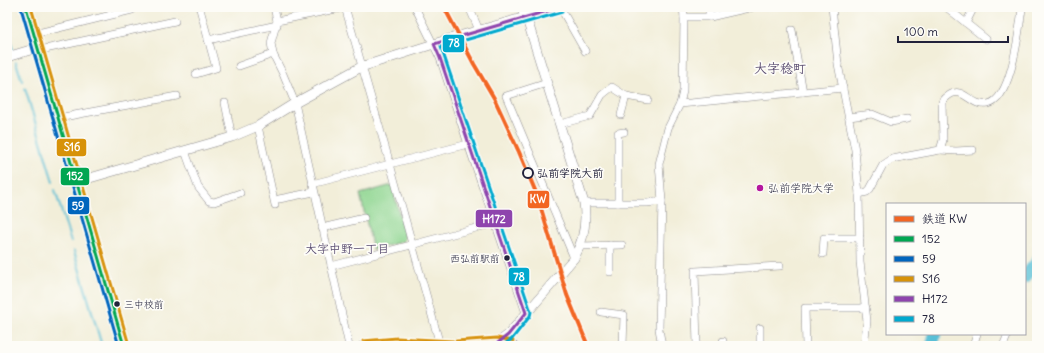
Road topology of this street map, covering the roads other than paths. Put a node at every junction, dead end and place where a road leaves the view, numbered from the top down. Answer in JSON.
{"nodes":[{"id":1,"x":26,"y":7,"type":"edge"},
{"id":2,"x":274,"y":7,"type":"edge"},
{"id":3,"x":346,"y":7,"type":"edge"},
{"id":4,"x":415,"y":7,"type":"edge"},
{"id":5,"x":469,"y":7,"type":"edge"},
{"id":6,"x":520,"y":7,"type":"edge"},
{"id":7,"x":561,"y":7,"type":"edge"},
{"id":8,"x":683,"y":7,"type":"edge"},
{"id":9,"x":708,"y":7,"type":"edge"},
{"id":10,"x":753,"y":7,"type":"edge"},
{"id":11,"x":832,"y":7,"type":"edge"},
{"id":12,"x":946,"y":7,"type":"edge"},
{"id":13,"x":974,"y":7,"type":"edge"},
{"id":14,"x":200,"y":9,"type":"dead end"},
{"id":15,"x":1022,"y":9,"type":"dead end"},
{"id":16,"x":132,"y":10,"type":"dead end"},
{"id":17,"x":526,"y":16,"type":"junction"},
{"id":18,"x":684,"y":17,"type":"junction"},
{"id":19,"x":710,"y":17,"type":"junction"},
{"id":20,"x":175,"y":21,"type":"dead end"},
{"id":21,"x":277,"y":23,"type":"junction"},
{"id":22,"x":966,"y":23,"type":"junction"},
{"id":23,"x":478,"y":30,"type":"junction"},
{"id":24,"x":792,"y":30,"type":"dead end"},
{"id":25,"x":34,"y":34,"type":"junction"},
{"id":26,"x":986,"y":38,"type":"dead end"},
{"id":27,"x":208,"y":40,"type":"junction"},
{"id":28,"x":434,"y":44,"type":"junction"},
{"id":29,"x":37,"y":48,"type":"junction"},
{"id":30,"x":585,"y":51,"type":"dead end"},
{"id":31,"x":273,"y":54,"type":"junction"},
{"id":32,"x":7,"y":57,"type":"edge"},
{"id":33,"x":239,"y":66,"type":"dead end"},
{"id":34,"x":361,"y":67,"type":"junction"},
{"id":35,"x":196,"y":74,"type":"dead end"},
{"id":36,"x":547,"y":83,"type":"junction"},
{"id":37,"x":843,"y":88,"type":"junction"},
{"id":38,"x":803,"y":92,"type":"junction"},
{"id":39,"x":177,"y":96,"type":"dead end"},
{"id":40,"x":626,"y":96,"type":"junction"},
{"id":41,"x":648,"y":100,"type":"dead end"},
{"id":42,"x":225,"y":103,"type":"dead end"},
{"id":43,"x":295,"y":103,"type":"junction"},
{"id":44,"x":680,"y":104,"type":"junction"},
{"id":45,"x":622,"y":115,"type":"dead end"},
{"id":46,"x":849,"y":117,"type":"junction"},
{"id":47,"x":58,"y":118,"type":"junction"},
{"id":48,"x":908,"y":120,"type":"dead end"},
{"id":49,"x":560,"y":124,"type":"junction"},
{"id":50,"x":258,"y":126,"type":"junction"},
{"id":51,"x":624,"y":132,"type":"dead end"},
{"id":52,"x":232,"y":137,"type":"junction"},
{"id":53,"x":468,"y":144,"type":"junction"},
{"id":54,"x":940,"y":150,"type":"junction"},
{"id":55,"x":973,"y":150,"type":"dead end"},
{"id":56,"x":185,"y":151,"type":"junction"},
{"id":57,"x":390,"y":164,"type":"junction"},
{"id":58,"x":76,"y":182,"type":"junction"},
{"id":59,"x":313,"y":188,"type":"junction"},
{"id":60,"x":240,"y":193,"type":"dead end"},
{"id":61,"x":859,"y":194,"type":"junction"},
{"id":62,"x":662,"y":201,"type":"junction"},
{"id":63,"x":584,"y":203,"type":"junction"},
{"id":64,"x":618,"y":203,"type":"junction"},
{"id":65,"x":364,"y":218,"type":"dead end"},
{"id":66,"x":495,"y":223,"type":"junction"},
{"id":67,"x":322,"y":228,"type":"junction"},
{"id":68,"x":860,"y":238,"type":"junction"},
{"id":69,"x":411,"y":245,"type":"junction"},
{"id":70,"x":622,"y":245,"type":"dead end"},
{"id":71,"x":580,"y":246,"type":"junction"},
{"id":72,"x":610,"y":246,"type":"junction"},
{"id":73,"x":823,"y":254,"type":"dead end"},
{"id":74,"x":574,"y":258,"type":"junction"},
{"id":75,"x":330,"y":266,"type":"junction"},
{"id":76,"x":780,"y":266,"type":"dead end"},
{"id":77,"x":610,"y":272,"type":"dead end"},
{"id":78,"x":866,"y":308,"type":"junction"},
{"id":79,"x":601,"y":312,"type":"dead end"},
{"id":80,"x":526,"y":313,"type":"junction"},
{"id":81,"x":760,"y":328,"type":"dead end"},
{"id":82,"x":977,"y":335,"type":"edge"},
{"id":83,"x":1008,"y":335,"type":"edge"},
{"id":84,"x":495,"y":344,"type":"edge"},
{"id":85,"x":421,"y":345,"type":"edge"},
{"id":86,"x":124,"y":346,"type":"edge"},
{"id":87,"x":349,"y":346,"type":"edge"},
{"id":88,"x":370,"y":346,"type":"edge"},
{"id":89,"x":440,"y":346,"type":"edge"},
{"id":90,"x":453,"y":346,"type":"edge"},
{"id":91,"x":456,"y":346,"type":"edge"},
{"id":92,"x":512,"y":346,"type":"edge"},
{"id":93,"x":623,"y":346,"type":"edge"},
{"id":94,"x":662,"y":346,"type":"edge"},
{"id":95,"x":696,"y":346,"type":"edge"},
{"id":96,"x":760,"y":346,"type":"edge"},
{"id":97,"x":806,"y":346,"type":"edge"},
{"id":98,"x":864,"y":346,"type":"edge"},
{"id":99,"x":973,"y":346,"type":"edge"},
{"id":100,"x":1003,"y":346,"type":"edge"}],
"edges":[{"from":1,"to":25,"type":"main road"},
{"from":2,"to":21,"type":"street"},
{"from":3,"to":21,"type":"street"},
{"from":3,"to":34,"type":"street"},
{"from":4,"to":28,"type":"street"},
{"from":5,"to":23,"type":"street"},
{"from":6,"to":17,"type":"street"},
{"from":7,"to":17,"type":"street"},
{"from":7,"to":30,"type":"street"},
{"from":8,"to":18,"type":"street"},
{"from":9,"to":19,"type":"street"},
{"from":10,"to":19,"type":"street"},
{"from":11,"to":37,"type":"street"},
{"from":12,"to":22,"type":"street"},
{"from":13,"to":22,"type":"street"},
{"from":14,"to":27,"type":"street"},
{"from":15,"to":54,"type":"street"},
{"from":16,"to":25,"type":"street"},
{"from":17,"to":23,"type":"street"},
{"from":17,"to":36,"type":"street"},
{"from":18,"to":19,"type":"street"},
{"from":18,"to":44,"type":"street"},
{"from":20,"to":29,"type":"street"},
{"from":21,"to":27,"type":"street"},
{"from":21,"to":31,"type":"street"},
{"from":22,"to":26,"type":"street"},
{"from":23,"to":28,"type":"street"},
{"from":24,"to":38,"type":"street"},
{"from":25,"to":29,"type":"main road"},
{"from":27,"to":35,"type":"street"},
{"from":28,"to":34,"type":"street"},
{"from":28,"to":53,"type":"street"},
{"from":29,"to":32,"type":"street"},
{"from":29,"to":47,"type":"main road"},
{"from":31,"to":33,"type":"street"},
{"from":31,"to":43,"type":"street"},
{"from":34,"to":43,"type":"street"},
{"from":34,"to":57,"type":"street"},
{"from":36,"to":49,"type":"street"},
{"from":36,"to":74,"type":"street"},
{"from":37,"to":38,"type":"street"},
{"from":37,"to":46,"type":"street"},
{"from":38,"to":44,"type":"street"},
{"from":39,"to":47,"type":"street"},
{"from":40,"to":41,"type":"street"},
{"from":40,"to":45,"type":"street"},
{"from":40,"to":49,"type":"street"},
{"from":42,"to":52,"type":"street"},
{"from":43,"to":50,"type":"street"},
{"from":43,"to":59,"type":"street"},
{"from":44,"to":62,"type":"street"},
{"from":46,"to":48,"type":"street"},
{"from":46,"to":61,"type":"street"},
{"from":47,"to":58,"type":"main road"},
{"from":49,"to":63,"type":"street"},
{"from":50,"to":52,"type":"street"},
{"from":50,"to":59,"type":"street"},
{"from":51,"to":64,"type":"street"},
{"from":52,"to":56,"type":"street"},
{"from":53,"to":57,"type":"street"},
{"from":53,"to":66,"type":"street"},
{"from":54,"to":55,"type":"street"},
{"from":54,"to":61,"type":"street"},
{"from":56,"to":58,"type":"street"},
{"from":56,"to":60,"type":"street"},
{"from":57,"to":59,"type":"street"},
{"from":57,"to":69,"type":"street"},
{"from":58,"to":86,"type":"main road"},
{"from":59,"to":67,"type":"street"},
{"from":61,"to":68,"type":"street"},
{"from":62,"to":64,"type":"street"},
{"from":62,"to":94,"type":"street"},
{"from":63,"to":64,"type":"street"},
{"from":63,"to":71,"type":"street"},
{"from":65,"to":67,"type":"street"},
{"from":66,"to":69,"type":"street"},
{"from":66,"to":80,"type":"street"},
{"from":67,"to":75,"type":"street"},
{"from":68,"to":73,"type":"street"},
{"from":68,"to":78,"type":"street"},
{"from":69,"to":75,"type":"street"},
{"from":69,"to":89,"type":"street"},
{"from":70,"to":72,"type":"street"},
{"from":71,"to":72,"type":"street"},
{"from":71,"to":74,"type":"street"},
{"from":72,"to":77,"type":"street"},
{"from":74,"to":80,"type":"street"},
{"from":75,"to":87,"type":"street"},
{"from":76,"to":95,"type":"street"},
{"from":78,"to":97,"type":"street"},
{"from":78,"to":98,"type":"street"},
{"from":79,"to":93,"type":"street"},
{"from":80,"to":84,"type":"street"},
{"from":81,"to":96,"type":"street"},
{"from":82,"to":99,"type":"street"},
{"from":83,"to":100,"type":"street"},
{"from":84,"to":91,"type":"main road"},
{"from":84,"to":92,"type":"main road"},
{"from":85,"to":88,"type":"main road"},
{"from":85,"to":89,"type":"main road"},
{"from":89,"to":90,"type":"main road"}]}
